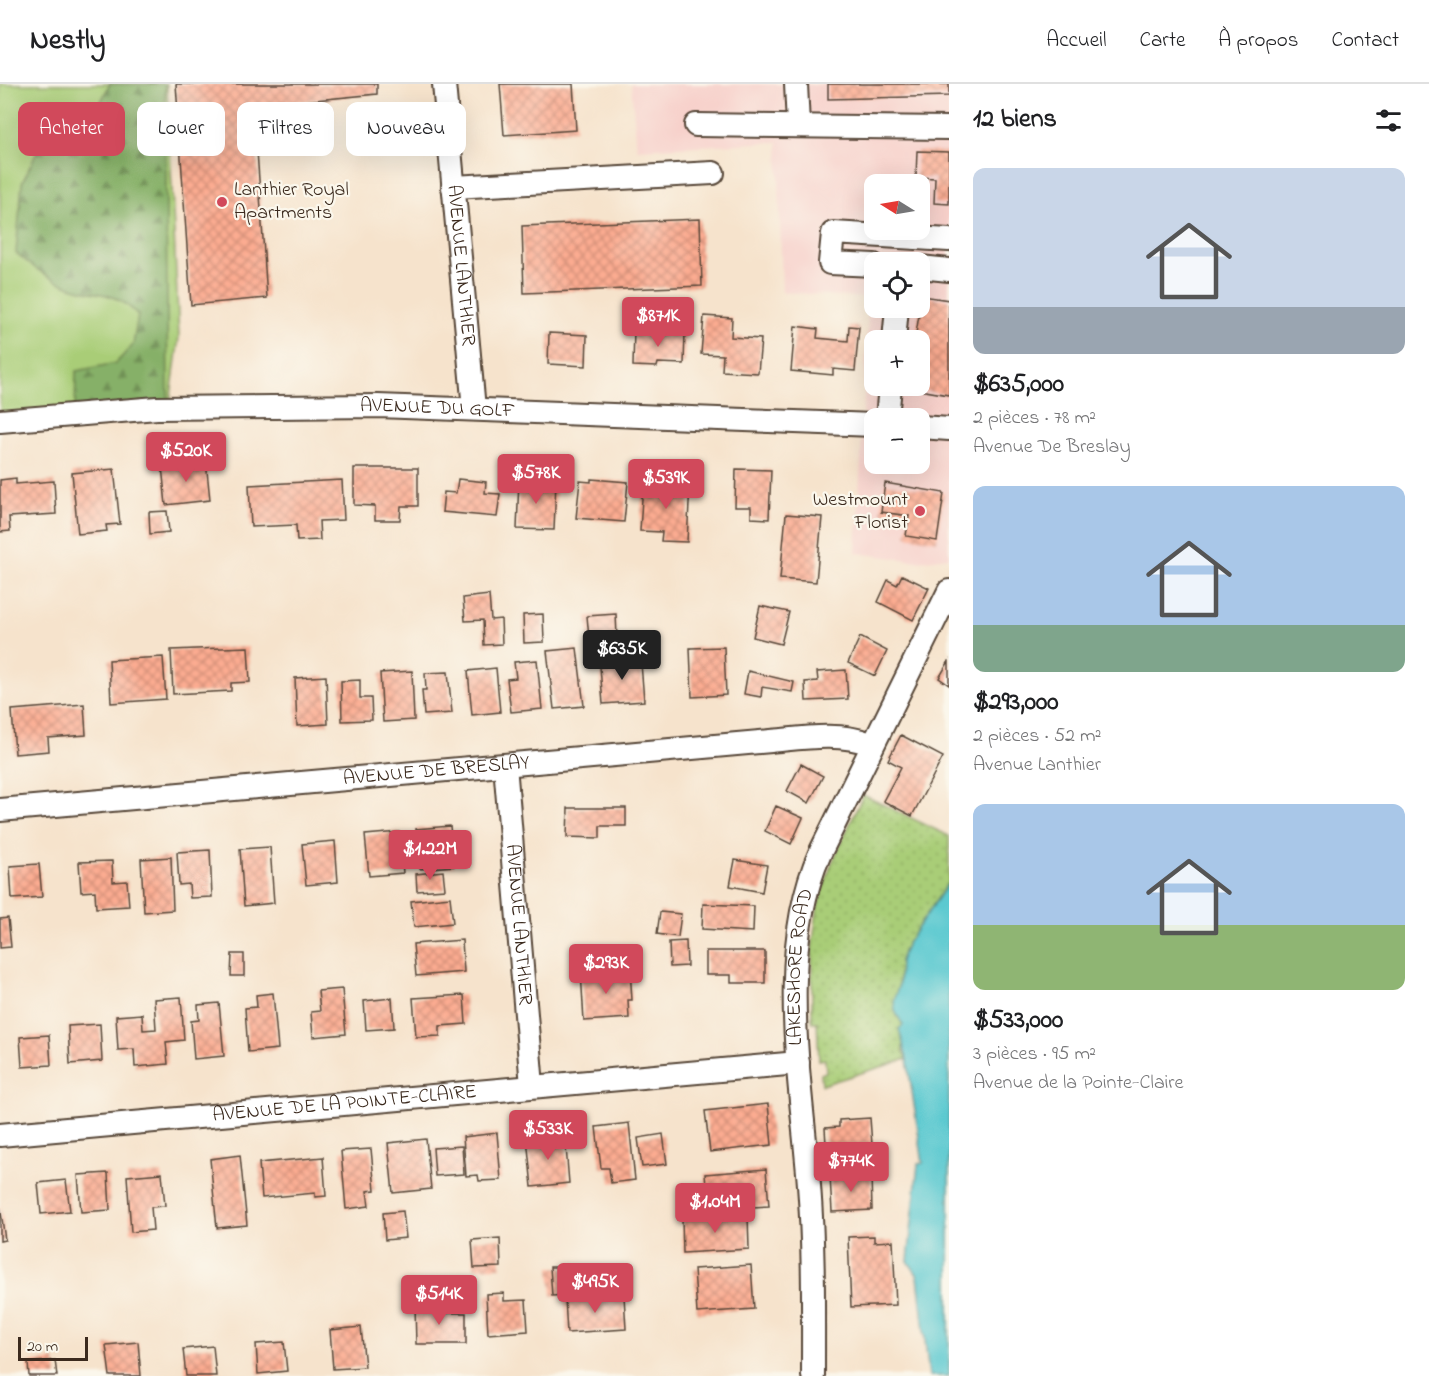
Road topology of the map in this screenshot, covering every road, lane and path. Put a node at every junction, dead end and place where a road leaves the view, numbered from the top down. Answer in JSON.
{"nodes":[{"id":1,"x":444,"y":84,"type":"edge"},
{"id":2,"x":796,"y":84,"type":"edge"},
{"id":3,"x":696,"y":125,"type":"dead end"},
{"id":4,"x":798,"y":125,"type":"junction"},
{"id":5,"x":949,"y":128,"type":"edge"},
{"id":6,"x":713,"y":173,"type":"dead end"},
{"id":7,"x":453,"y":187,"type":"junction"},
{"id":8,"x":949,"y":240,"type":"edge"},
{"id":9,"x":864,"y":265,"type":"edge"},
{"id":10,"x":930,"y":268,"type":"edge"},
{"id":11,"x":949,"y":270,"type":"edge"},
{"id":12,"x":474,"y":409,"type":"junction"},
{"id":13,"x":0,"y":421,"type":"edge"},
{"id":14,"x":864,"y":425,"type":"edge"},
{"id":15,"x":930,"y":428,"type":"edge"},
{"id":16,"x":949,"y":429,"type":"edge"},
{"id":17,"x":949,"y":591,"type":"edge"},
{"id":18,"x":871,"y":744,"type":"junction"},
{"id":19,"x":505,"y":765,"type":"junction"},
{"id":20,"x":0,"y":810,"type":"edge"},
{"id":21,"x":798,"y":1063,"type":"junction"},
{"id":22,"x":532,"y":1086,"type":"junction"},
{"id":23,"x":0,"y":1135,"type":"edge"},
{"id":24,"x":813,"y":1376,"type":"edge"}],
"edges":[{"from":1,"to":7,"type":"street","name":"AVENUE LANTHIER"},
{"from":2,"to":4,"type":"street"},
{"from":3,"to":4,"type":"street"},
{"from":4,"to":5,"type":"street"},
{"from":6,"to":7,"type":"street"},
{"from":7,"to":12,"type":"street","name":"AVENUE LANTHIER"},
{"from":8,"to":9,"type":"street"},
{"from":10,"to":11,"type":"street"},
{"from":12,"to":13,"type":"street","name":"AVENUE DU GOLF"},
{"from":12,"to":14,"type":"street","name":"AVENUE DU GOLF"},
{"from":15,"to":16,"type":"street"},
{"from":17,"to":18,"type":"street","name":"LAKESHORE ROAD"},
{"from":18,"to":19,"type":"street","name":"AVENUE DE BRESLAY"},
{"from":18,"to":21,"type":"street","name":"LAKESHORE ROAD"},
{"from":19,"to":20,"type":"street","name":"AVENUE DE BRESLAY"},
{"from":19,"to":22,"type":"street","name":"AVENUE LANTHIER"},
{"from":21,"to":22,"type":"street","name":"AVENUE DE LA POINTE-CLAIRE"},
{"from":21,"to":24,"type":"street","name":"LAKESHORE ROAD"},
{"from":22,"to":23,"type":"street","name":"AVENUE DE LA POINTE-CLAIRE"}]}
